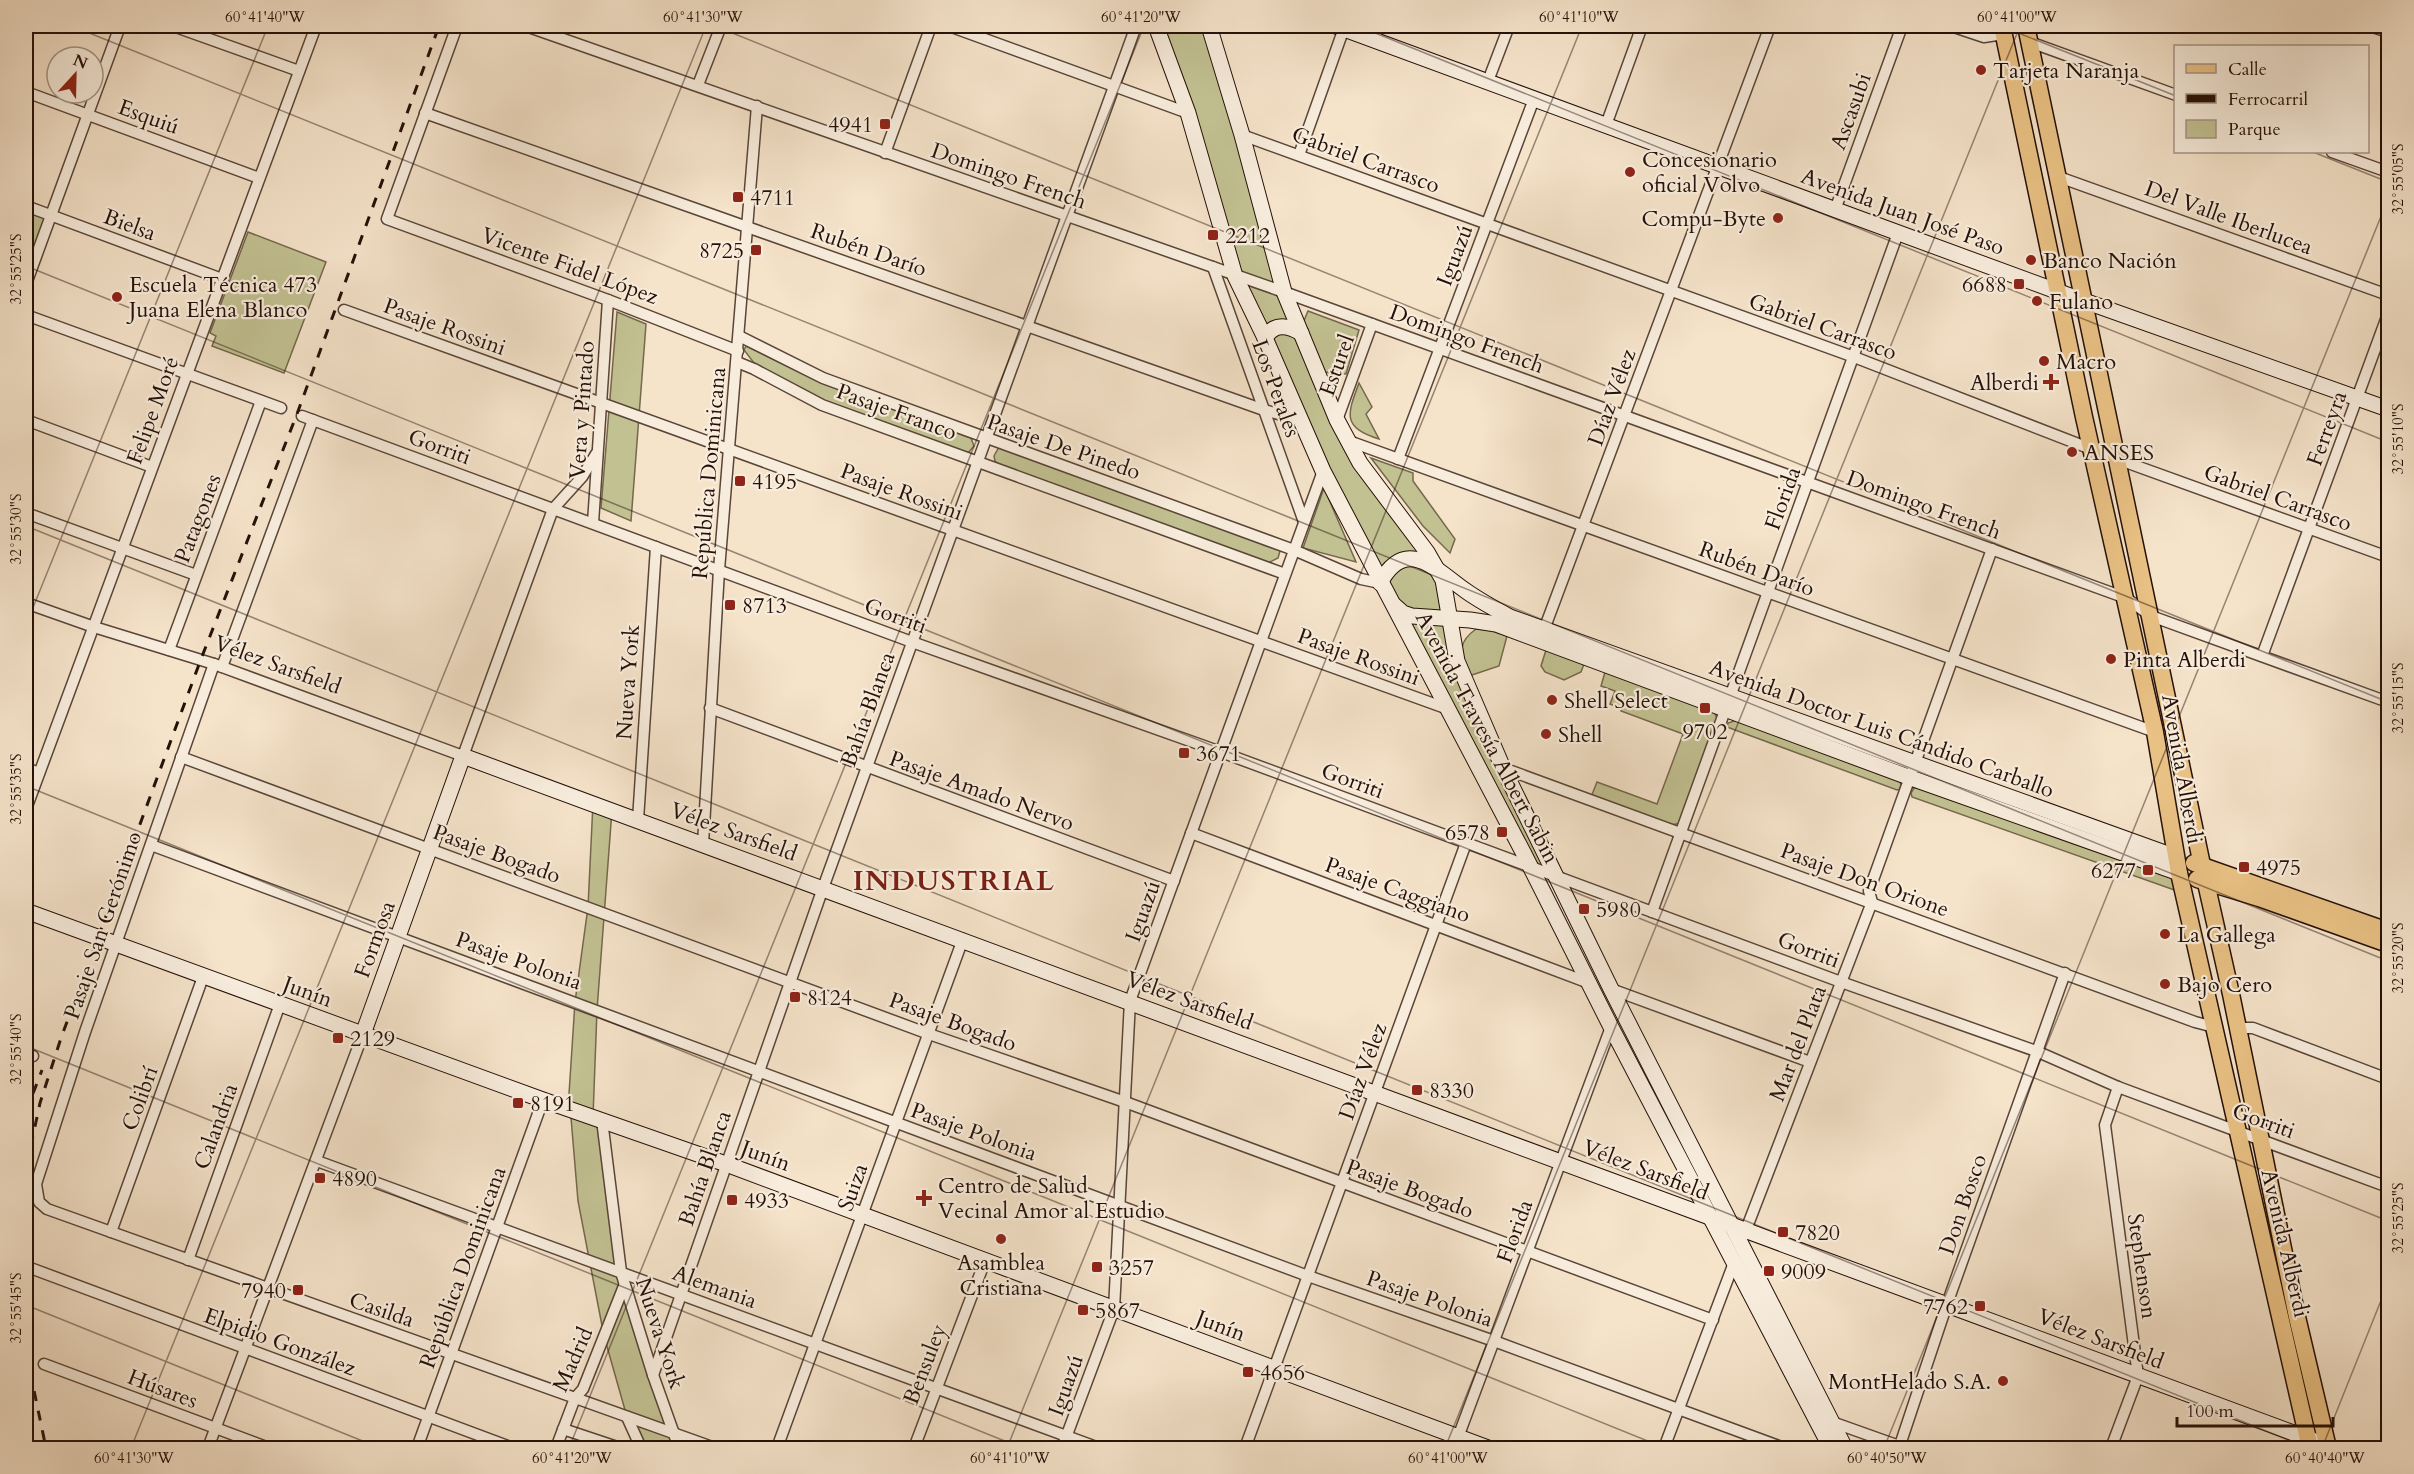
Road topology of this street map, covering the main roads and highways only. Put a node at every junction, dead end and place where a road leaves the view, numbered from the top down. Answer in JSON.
{"nodes":[{"id":1,"x":1156,"y":26,"type":"edge"},
{"id":2,"x":1209,"y":26,"type":"edge"},
{"id":3,"x":1340,"y":27,"type":"edge"},
{"id":4,"x":2003,"y":30,"type":"edge"},
{"id":5,"x":1376,"y":32,"type":"edge"},
{"id":6,"x":2028,"y":34,"type":"edge"},
{"id":7,"x":2059,"y":292,"type":"junction"},
{"id":8,"x":2085,"y":302,"type":"junction"},
{"id":9,"x":1301,"y":333,"type":"junction"},
{"id":10,"x":1265,"y":338,"type":"junction"},
{"id":11,"x":2388,"y":409,"type":"edge"},
{"id":12,"x":1438,"y":570,"type":"junction"},
{"id":13,"x":1380,"y":583,"type":"junction"},
{"id":14,"x":1445,"y":591,"type":"junction"},
{"id":15,"x":1391,"y":601,"type":"junction"},
{"id":16,"x":1421,"y":616,"type":"junction"},
{"id":17,"x":1449,"y":619,"type":"junction"},
{"id":18,"x":1542,"y":635,"type":"junction"},
{"id":19,"x":464,"y":756,"type":"joint"},
{"id":20,"x":2178,"y":865,"type":"junction"},
{"id":21,"x":2204,"y":873,"type":"junction"},
{"id":22,"x":26,"y":911,"type":"edge"},
{"id":23,"x":2388,"y":931,"type":"edge"},
{"id":24,"x":2388,"y":944,"type":"edge"},
{"id":25,"x":363,"y":1034,"type":"junction"},
{"id":26,"x":1712,"y":1218,"type":"junction"},
{"id":27,"x":1731,"y":1225,"type":"junction"},
{"id":28,"x":1744,"y":1237,"type":"junction"},
{"id":29,"x":1456,"y":1443,"type":"edge"},
{"id":30,"x":2309,"y":1444,"type":"edge"},
{"id":31,"x":2330,"y":1448,"type":"edge"},
{"id":32,"x":1488,"y":1449,"type":"edge"},
{"id":33,"x":1831,"y":1449,"type":"edge"},
{"id":34,"x":1845,"y":1449,"type":"edge"}],
"edges":[{"from":1,"to":10,"type":"main road","name":"Avenida Travesía Albert Sabin"},
{"from":2,"to":9,"type":"main road","name":"Avenida Travesía Albert Sabin"},
{"from":3,"to":5,"type":"main road","name":"Avenida Juan José Paso"},
{"from":4,"to":7,"type":"main road","name":"Avenida Alberdi"},
{"from":5,"to":7,"type":"main road","name":"Avenida Juan José Paso"},
{"from":6,"to":8,"type":"main road","name":"Avenida Alberdi"},
{"from":7,"to":8,"type":"main road","name":"Avenida Juan José Paso"},
{"from":7,"to":20,"type":"main road","name":"Avenida Alberdi"},
{"from":8,"to":11,"type":"main road","name":"Avenida Juan José Paso"},
{"from":8,"to":21,"type":"main road","name":"Avenida Alberdi"},
{"from":9,"to":10,"type":"main road"},
{"from":9,"to":12,"type":"main road","name":"Avenida Travesía Albert Sabin"},
{"from":10,"to":13,"type":"main road","name":"Avenida Travesía Albert Sabin"},
{"from":12,"to":13,"type":"main road","name":"Avenida Doctor Luis Cándido Carballo"},
{"from":12,"to":14,"type":"main road","name":"Avenida Travesía Albert Sabin"},
{"from":12,"to":18,"type":"main road","name":"Avenida Doctor Luis Cándido Carballo"},
{"from":13,"to":15,"type":"main road","name":"Avenida Travesía Albert Sabin"},
{"from":14,"to":16,"type":"main road"},
{"from":14,"to":17,"type":"main road","name":"Avenida Travesía Albert Sabin"},
{"from":15,"to":16,"type":"main road","name":"Avenida Doctor Luis Cándido Carballo"},
{"from":15,"to":26,"type":"main road","name":"Avenida Travesía Albert Sabin"},
{"from":16,"to":17,"type":"main road","name":"Avenida Doctor Luis Cándido Carballo"},
{"from":17,"to":18,"type":"main road","name":"Avenida Doctor Luis Cándido Carballo"},
{"from":17,"to":27,"type":"main road","name":"Avenida Travesía Albert Sabin"},
{"from":18,"to":20,"type":"main road","name":"Avenida Doctor Luis Cándido Carballo"},
{"from":19,"to":25,"type":"main road","name":"Formosa"},
{"from":19,"to":26,"type":"main road","name":"Vélez Sarsfield"},
{"from":20,"to":21,"type":"main road","name":"Avenida Doctor Luis Cándido Carballo"},
{"from":20,"to":30,"type":"main road","name":"Avenida Alberdi"},
{"from":21,"to":23,"type":"main road","name":"Avenida Doctor Luis Cándido Carballo"},
{"from":21,"to":24,"type":"main road","name":"Avenida Doctor Luis Cándido Carballo"},
{"from":21,"to":31,"type":"main road","name":"Avenida Alberdi"},
{"from":22,"to":25,"type":"main road","name":"Junín"},
{"from":25,"to":29,"type":"main road","name":"Junín"},
{"from":26,"to":27,"type":"main road","name":"Vélez Sarsfield"},
{"from":26,"to":33,"type":"main road","name":"Avenida Travesía Albert Sabin"},
{"from":27,"to":28,"type":"main road","name":"Vélez Sarsfield"},
{"from":28,"to":30,"type":"main road","name":"Vélez Sarsfield"},
{"from":28,"to":34,"type":"main road"},
{"from":29,"to":32,"type":"main road","name":"Junín"},
{"from":30,"to":31,"type":"main road","name":"Vélez Sarsfield"}]}
